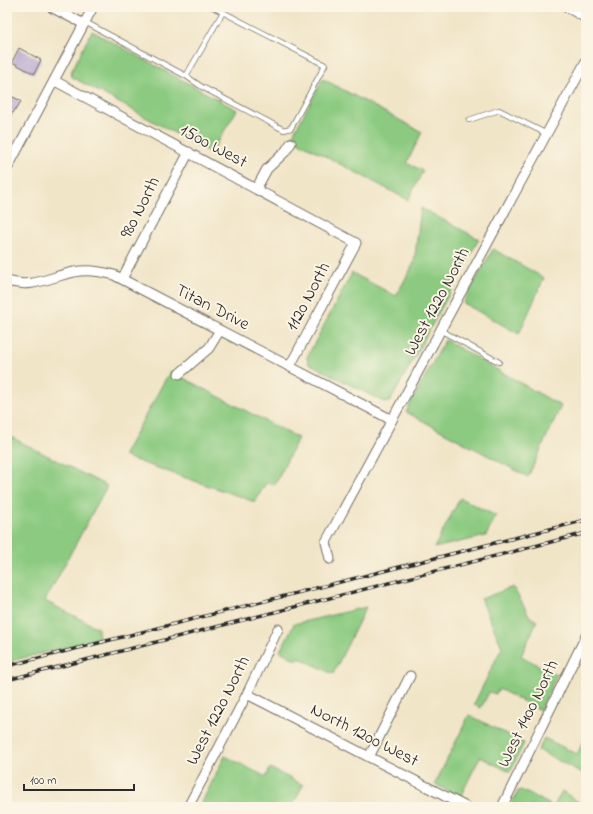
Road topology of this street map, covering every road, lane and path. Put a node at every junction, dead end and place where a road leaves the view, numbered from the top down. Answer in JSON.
{"nodes":[{"id":1,"x":51,"y":7,"type":"edge"},
{"id":2,"x":93,"y":7,"type":"edge"},
{"id":3,"x":213,"y":7,"type":"edge"},
{"id":4,"x":567,"y":7,"type":"edge"},
{"id":5,"x":223,"y":12,"type":"junction"},
{"id":6,"x":586,"y":18,"type":"edge"},
{"id":7,"x":84,"y":23,"type":"junction"},
{"id":8,"x":586,"y":61,"type":"edge"},
{"id":9,"x":186,"y":76,"type":"junction"},
{"id":10,"x":55,"y":81,"type":"junction"},
{"id":11,"x":469,"y":120,"type":"dead end"},
{"id":12,"x":547,"y":134,"type":"junction"},
{"id":13,"x":291,"y":143,"type":"dead end"},
{"id":14,"x":188,"y":152,"type":"junction"},
{"id":15,"x":7,"y":169,"type":"edge"},
{"id":16,"x":256,"y":189,"type":"junction"},
{"id":17,"x":356,"y":243,"type":"joint"},
{"id":18,"x":122,"y":279,"type":"junction"},
{"id":19,"x":7,"y":282,"type":"edge"},
{"id":20,"x":220,"y":330,"type":"junction"},
{"id":21,"x":440,"y":330,"type":"junction"},
{"id":22,"x":499,"y":362,"type":"dead end"},
{"id":23,"x":290,"y":366,"type":"junction"},
{"id":24,"x":179,"y":374,"type":"dead end"},
{"id":25,"x":392,"y":420,"type":"junction"},
{"id":26,"x":330,"y":559,"type":"dead end"},
{"id":27,"x":278,"y":629,"type":"dead end"},
{"id":28,"x":586,"y":636,"type":"edge"},
{"id":29,"x":410,"y":676,"type":"dead end"},
{"id":30,"x":246,"y":694,"type":"junction"},
{"id":31,"x":369,"y":757,"type":"junction"},
{"id":32,"x":188,"y":807,"type":"edge"},
{"id":33,"x":466,"y":807,"type":"edge"},
{"id":34,"x":502,"y":807,"type":"edge"}],
"edges":[{"from":1,"to":7,"type":"street"},
{"from":2,"to":7,"type":"street"},
{"from":3,"to":5,"type":"lane"},
{"from":4,"to":6,"type":"street"},
{"from":5,"to":9,"type":"lane"},
{"from":5,"to":9,"type":"lane"},
{"from":7,"to":9,"type":"lane"},
{"from":7,"to":10,"type":"street"},
{"from":8,"to":12,"type":"street","name":"West 1220 North"},
{"from":10,"to":14,"type":"street","name":"1500 West"},
{"from":10,"to":15,"type":"street"},
{"from":11,"to":12,"type":"lane"},
{"from":12,"to":21,"type":"street","name":"West 1220 North"},
{"from":13,"to":16,"type":"street"},
{"from":14,"to":16,"type":"street","name":"1500 West"},
{"from":14,"to":18,"type":"street","name":"980 North"},
{"from":16,"to":17,"type":"street","name":"1500 West"},
{"from":17,"to":23,"type":"street","name":"1120 North"},
{"from":18,"to":19,"type":"street","name":"Titan Drive"},
{"from":18,"to":20,"type":"street","name":"Titan Drive"},
{"from":20,"to":23,"type":"street","name":"Titan Drive"},
{"from":20,"to":24,"type":"street"},
{"from":21,"to":22,"type":"lane"},
{"from":21,"to":25,"type":"street","name":"West 1220 North"},
{"from":23,"to":25,"type":"street","name":"Titan Drive"},
{"from":25,"to":26,"type":"street","name":"West 1220 North"},
{"from":27,"to":30,"type":"street","name":"West 1220 North"},
{"from":28,"to":34,"type":"street","name":"West 1400 North"},
{"from":29,"to":31,"type":"street"},
{"from":30,"to":31,"type":"street","name":"North 1200 West"},
{"from":30,"to":32,"type":"street","name":"West 1220 North"},
{"from":31,"to":33,"type":"street","name":"North 1200 West"}]}
